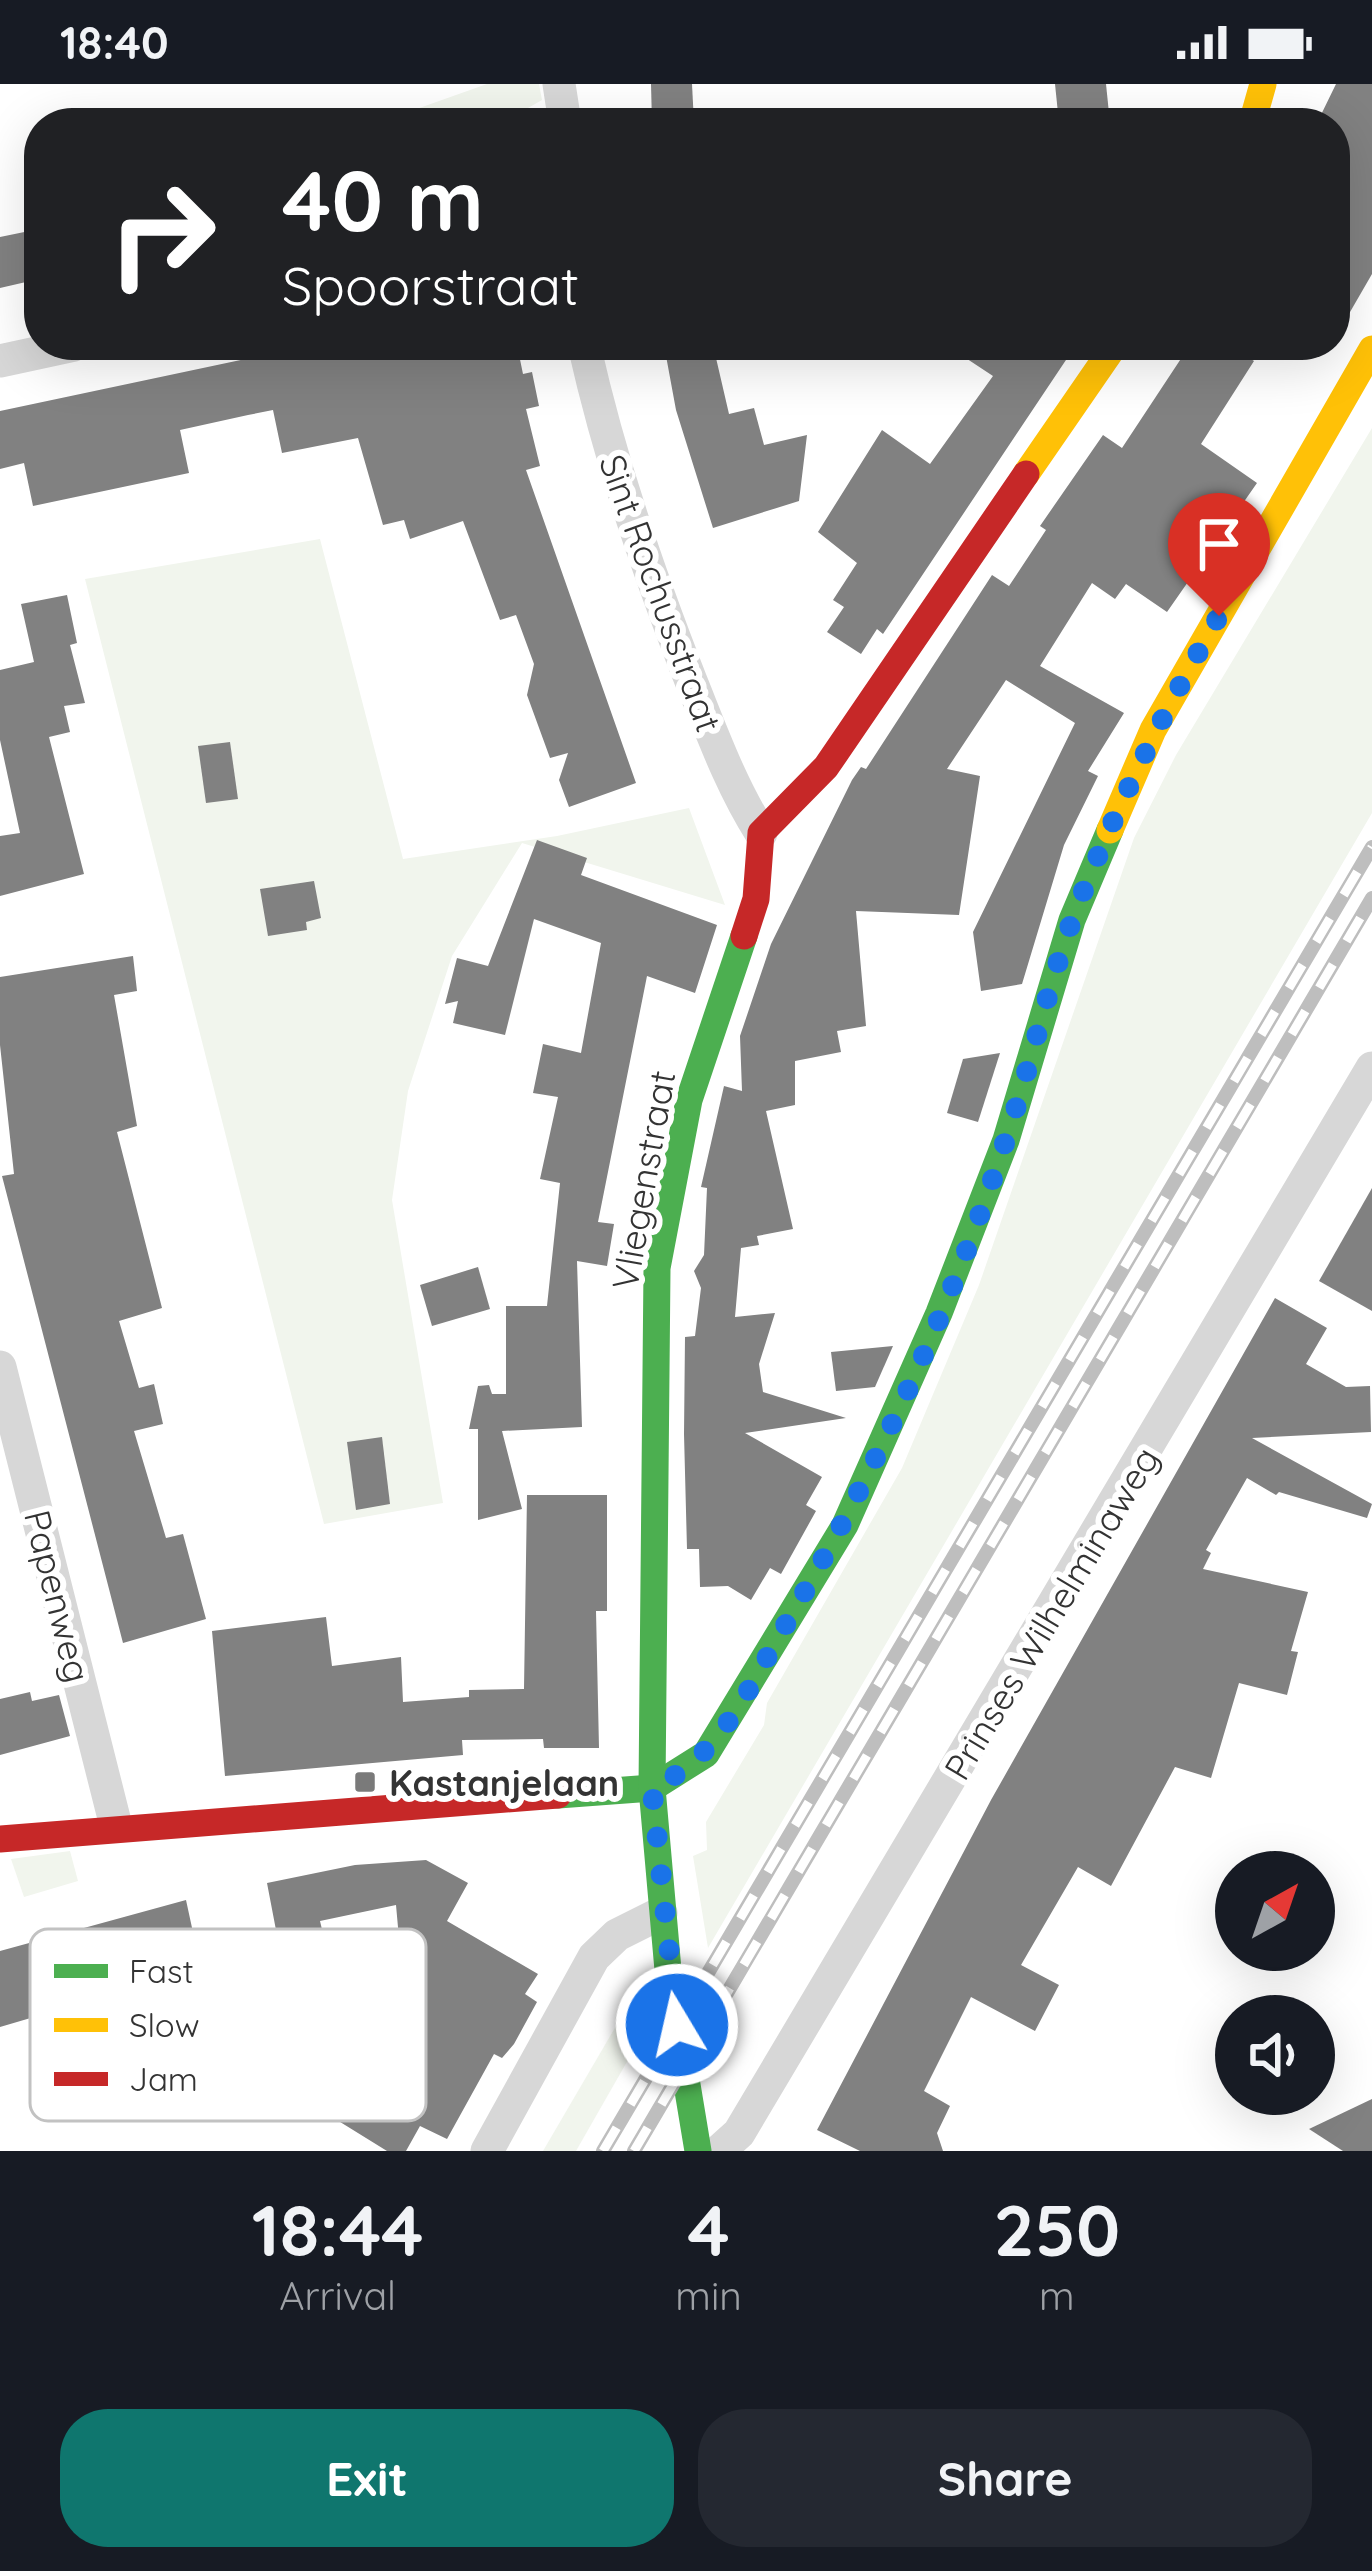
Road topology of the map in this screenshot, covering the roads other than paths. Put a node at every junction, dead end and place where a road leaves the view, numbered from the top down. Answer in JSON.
{"nodes":[{"id":1,"x":1372,"y":349,"type":"edge"},
{"id":2,"x":587,"y":360,"type":"edge"},
{"id":3,"x":1105,"y":360,"type":"edge"},
{"id":4,"x":761,"y":833,"type":"junction"},
{"id":5,"x":1372,"y":1068,"type":"edge"},
{"id":6,"x":0,"y":1366,"type":"edge"},
{"id":7,"x":652,"y":1788,"type":"junction"},
{"id":8,"x":116,"y":1826,"type":"junction"},
{"id":9,"x":0,"y":1838,"type":"edge"},
{"id":10,"x":662,"y":1913,"type":"junction"},
{"id":11,"x":487,"y":2151,"type":"edge"},
{"id":12,"x":698,"y":2151,"type":"edge"},
{"id":13,"x":719,"y":2151,"type":"edge"}],
"edges":[{"from":1,"to":7,"type":"street"},
{"from":2,"to":4,"type":"street","name":"Sint Rochusstraat"},
{"from":3,"to":4,"type":"street"},
{"from":4,"to":7,"type":"street","name":"Vliegenstraat"},
{"from":5,"to":13,"type":"street","name":"Prinses Wilhelminaweg"},
{"from":6,"to":8,"type":"street","name":"Papenweg"},
{"from":7,"to":8,"type":"street"},
{"from":7,"to":10,"type":"street","name":"Vliegenstraat"},
{"from":8,"to":9,"type":"street"},
{"from":10,"to":11,"type":"street"},
{"from":10,"to":12,"type":"street","name":"Vliegenstraat"}]}
